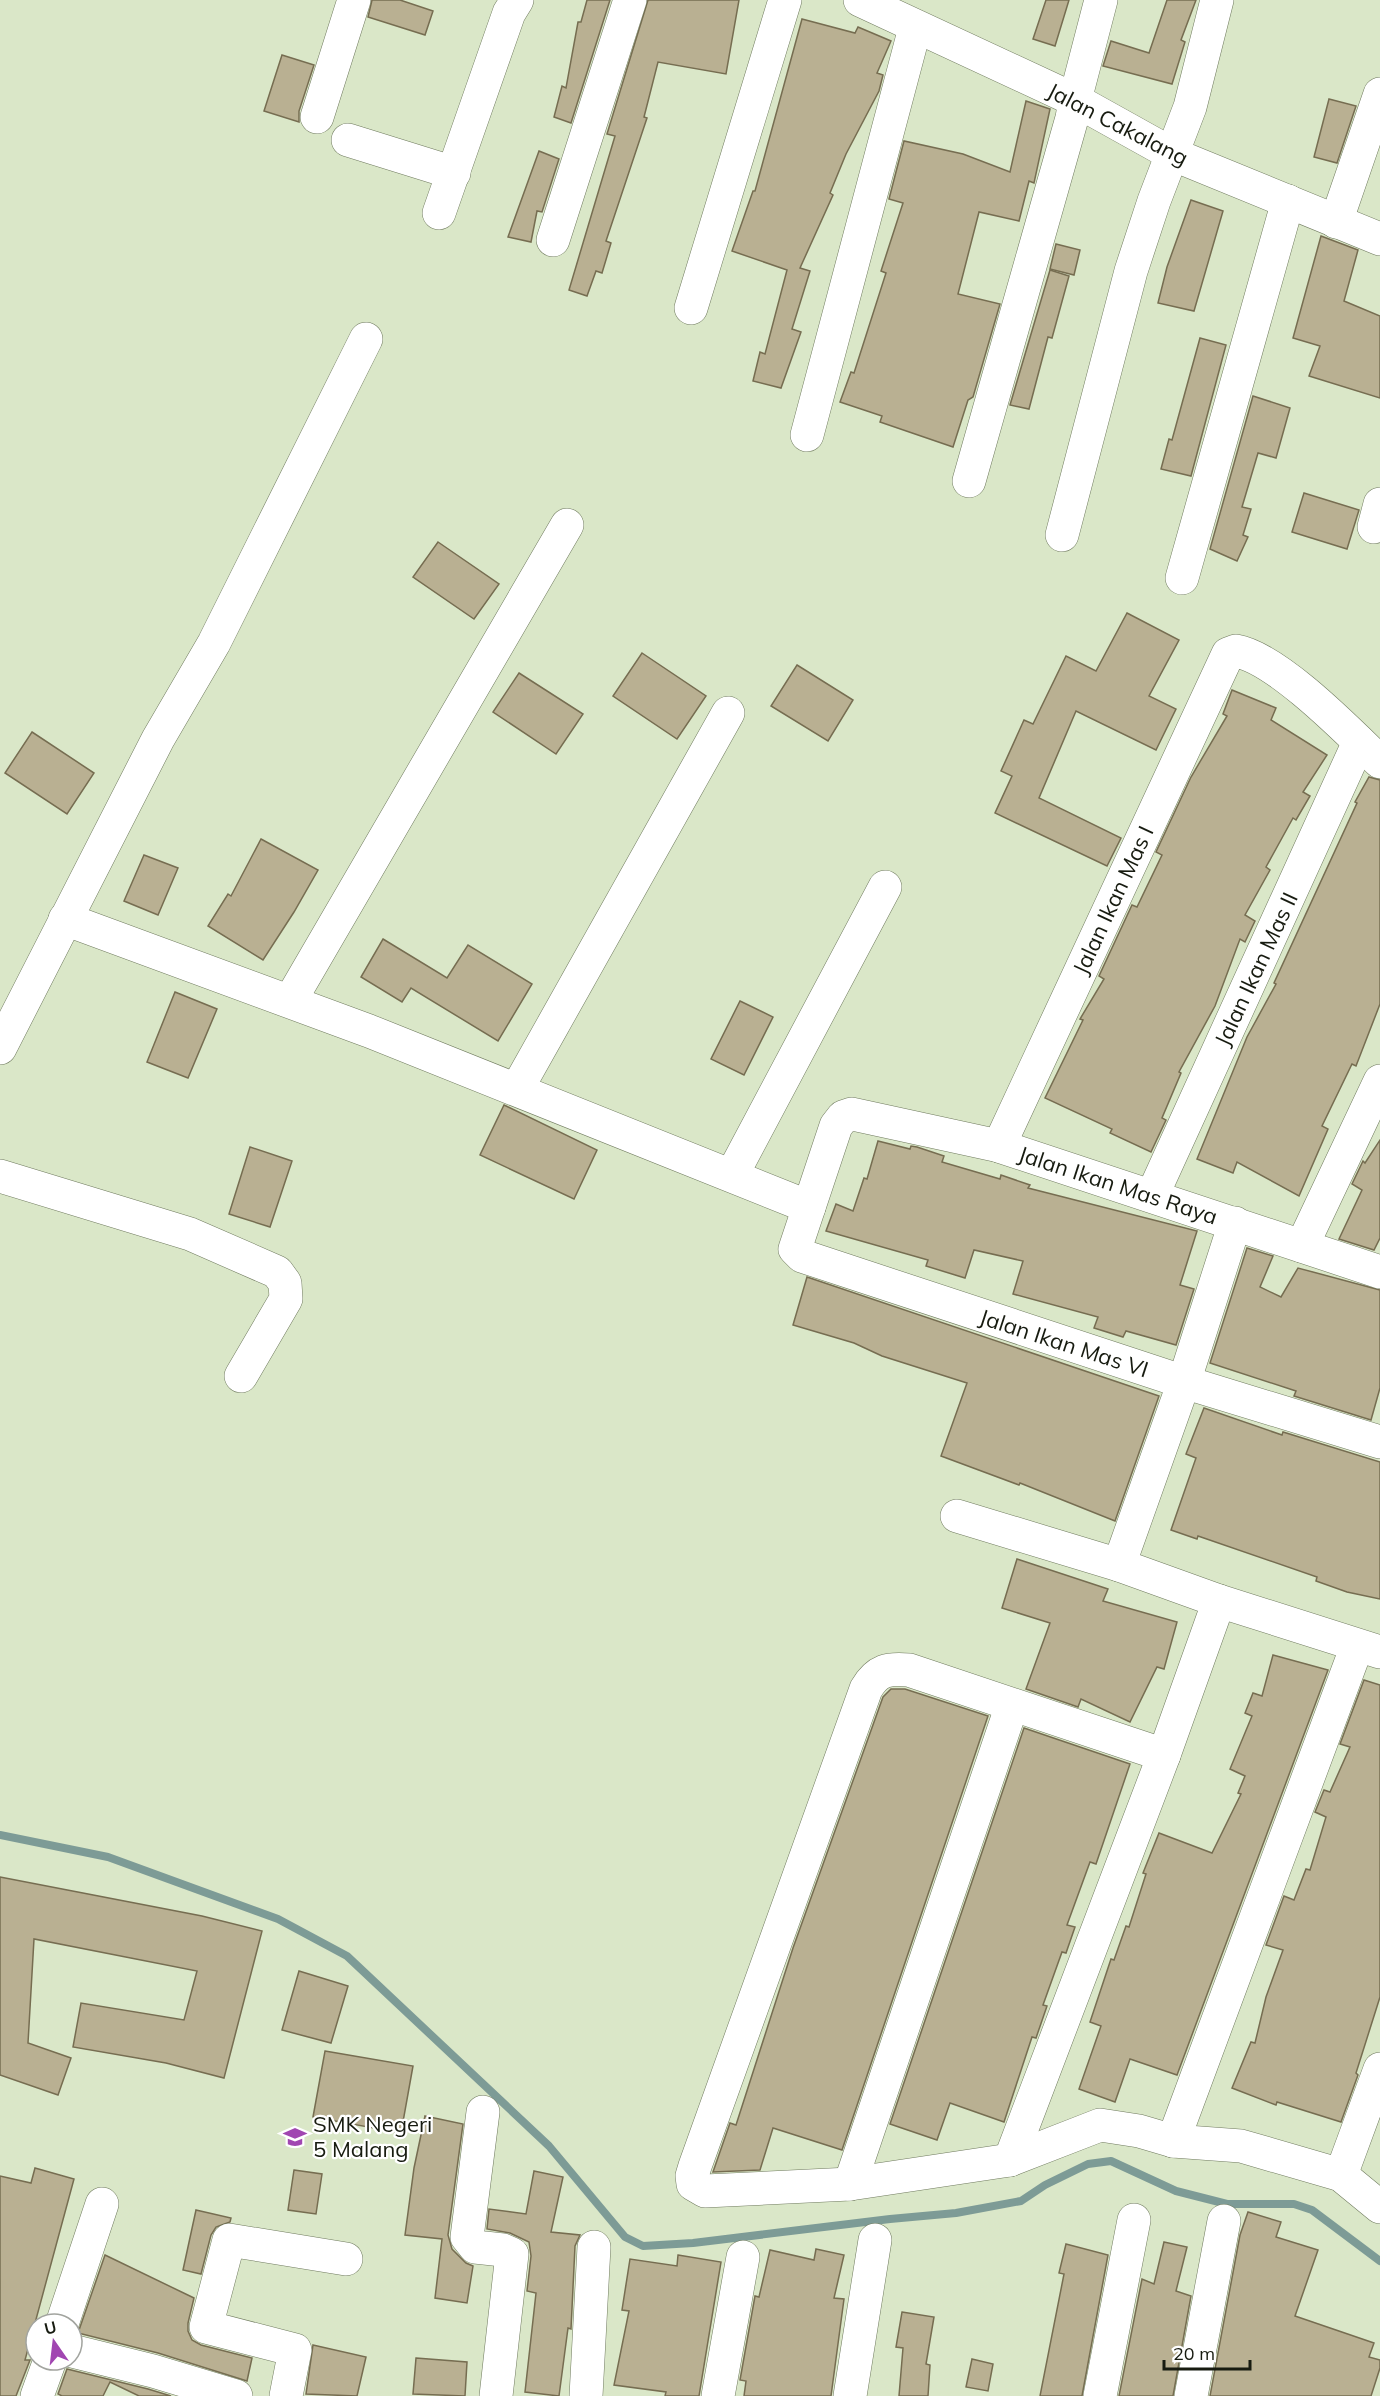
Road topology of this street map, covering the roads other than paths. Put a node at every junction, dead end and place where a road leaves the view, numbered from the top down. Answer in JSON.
{"nodes":[{"id":1,"x":354,"y":0,"type":"edge"},
{"id":2,"x":517,"y":0,"type":"edge"},
{"id":3,"x":630,"y":0,"type":"edge"},
{"id":4,"x":785,"y":0,"type":"edge"},
{"id":5,"x":860,"y":0,"type":"edge"},
{"id":6,"x":1101,"y":0,"type":"edge"},
{"id":7,"x":1217,"y":0,"type":"edge"},
{"id":8,"x":915,"y":28,"type":"junction"},
{"id":9,"x":1380,"y":94,"type":"edge"},
{"id":10,"x":1075,"y":100,"type":"junction"},
{"id":11,"x":317,"y":117,"type":"dead end"},
{"id":12,"x":348,"y":140,"type":"dead end"},
{"id":13,"x":1172,"y":154,"type":"junction"},
{"id":14,"x":453,"y":173,"type":"junction"},
{"id":15,"x":1288,"y":201,"type":"junction"},
{"id":16,"x":440,"y":213,"type":"dead end"},
{"id":17,"x":1335,"y":222,"type":"junction"},
{"id":18,"x":1380,"y":239,"type":"edge"},
{"id":19,"x":553,"y":240,"type":"dead end"},
{"id":20,"x":691,"y":308,"type":"dead end"},
{"id":21,"x":366,"y":339,"type":"dead end"},
{"id":22,"x":807,"y":435,"type":"dead end"},
{"id":23,"x":969,"y":481,"type":"dead end"},
{"id":24,"x":567,"y":525,"type":"dead end"},
{"id":25,"x":1062,"y":535,"type":"dead end"},
{"id":26,"x":1182,"y":578,"type":"dead end"},
{"id":27,"x":728,"y":713,"type":"dead end"},
{"id":28,"x":1370,"y":752,"type":"edge"},
{"id":29,"x":885,"y":887,"type":"dead end"},
{"id":30,"x":65,"y":919,"type":"junction"},
{"id":31,"x":290,"y":1001,"type":"junction"},
{"id":32,"x":0,"y":1048,"type":"edge"},
{"id":33,"x":1380,"y":1081,"type":"edge"},
{"id":34,"x":517,"y":1089,"type":"junction"},
{"id":35,"x":852,"y":1114,"type":"joint"},
{"id":36,"x":999,"y":1146,"type":"junction"},
{"id":37,"x":732,"y":1174,"type":"junction"},
{"id":38,"x":0,"y":1176,"type":"edge"},
{"id":39,"x":1152,"y":1196,"type":"junction"},
{"id":40,"x":809,"y":1207,"type":"junction"},
{"id":41,"x":1235,"y":1223,"type":"junction"},
{"id":42,"x":1302,"y":1246,"type":"junction"},
{"id":43,"x":1380,"y":1272,"type":"edge"},
{"id":44,"x":242,"y":1376,"type":"dead end"},
{"id":45,"x":1184,"y":1382,"type":"junction"},
{"id":46,"x":1380,"y":1442,"type":"edge"},
{"id":47,"x":957,"y":1516,"type":"dead end"},
{"id":48,"x":1119,"y":1565,"type":"junction"},
{"id":49,"x":1219,"y":1601,"type":"junction"},
{"id":50,"x":1369,"y":1649,"type":"edge"},
{"id":51,"x":1012,"y":1705,"type":"junction"},
{"id":52,"x":1164,"y":1755,"type":"junction"},
{"id":53,"x":1380,"y":2069,"type":"edge"},
{"id":54,"x":483,"y":2112,"type":"dead end"},
{"id":55,"x":1173,"y":2141,"type":"junction"},
{"id":56,"x":1010,"y":2160,"type":"junction"},
{"id":57,"x":1341,"y":2175,"type":"junction"},
{"id":58,"x":850,"y":2184,"type":"junction"},
{"id":59,"x":102,"y":2204,"type":"dead end"},
{"id":60,"x":1380,"y":2207,"type":"edge"},
{"id":61,"x":1134,"y":2220,"type":"dead end"},
{"id":62,"x":1224,"y":2221,"type":"dead end"},
{"id":63,"x":875,"y":2240,"type":"dead end"},
{"id":64,"x":594,"y":2247,"type":"dead end"},
{"id":65,"x":743,"y":2257,"type":"dead end"},
{"id":66,"x":346,"y":2259,"type":"dead end"},
{"id":67,"x":66,"y":2312,"type":"edge"},
{"id":68,"x":84,"y":2354,"type":"edge"},
{"id":69,"x":46,"y":2372,"type":"edge"},
{"id":70,"x":37,"y":2396,"type":"edge"},
{"id":71,"x":236,"y":2396,"type":"edge"},
{"id":72,"x":286,"y":2396,"type":"edge"},
{"id":73,"x":496,"y":2396,"type":"edge"},
{"id":74,"x":586,"y":2396,"type":"edge"},
{"id":75,"x":718,"y":2396,"type":"edge"},
{"id":76,"x":850,"y":2396,"type":"edge"},
{"id":77,"x":1100,"y":2396,"type":"edge"},
{"id":78,"x":1191,"y":2396,"type":"edge"}],
"edges":[{"from":1,"to":11,"type":"street"},
{"from":2,"to":14,"type":"street"},
{"from":3,"to":19,"type":"street"},
{"from":4,"to":20,"type":"street"},
{"from":5,"to":8,"type":"street","name":"Jalan Cakalang"},
{"from":6,"to":10,"type":"street"},
{"from":7,"to":13,"type":"street"},
{"from":8,"to":10,"type":"street","name":"Jalan Cakalang"},
{"from":8,"to":22,"type":"street"},
{"from":9,"to":17,"type":"street"},
{"from":10,"to":13,"type":"street","name":"Jalan Cakalang"},
{"from":10,"to":23,"type":"street"},
{"from":12,"to":14,"type":"street"},
{"from":13,"to":15,"type":"street","name":"Jalan Cakalang"},
{"from":13,"to":25,"type":"street"},
{"from":14,"to":16,"type":"street"},
{"from":15,"to":17,"type":"street","name":"Jalan Cakalang"},
{"from":15,"to":26,"type":"street"},
{"from":17,"to":18,"type":"street","name":"Jalan Cakalang"},
{"from":21,"to":30,"type":"street"},
{"from":24,"to":31,"type":"street"},
{"from":27,"to":34,"type":"street"},
{"from":28,"to":36,"type":"street","name":"Jalan Ikan Mas I"},
{"from":28,"to":39,"type":"street","name":"Jalan Ikan Mas II"},
{"from":29,"to":37,"type":"street"},
{"from":30,"to":31,"type":"street"},
{"from":30,"to":32,"type":"street"},
{"from":31,"to":34,"type":"street"},
{"from":33,"to":42,"type":"street"},
{"from":34,"to":37,"type":"street"},
{"from":35,"to":36,"type":"street","name":"Jalan Ikan Mas Raya"},
{"from":35,"to":40,"type":"street","name":"Jalan Ikan Mas VI"},
{"from":36,"to":39,"type":"street","name":"Jalan Ikan Mas Raya"},
{"from":37,"to":40,"type":"street"},
{"from":38,"to":44,"type":"street"},
{"from":39,"to":41,"type":"street","name":"Jalan Ikan Mas Raya"},
{"from":40,"to":45,"type":"street","name":"Jalan Ikan Mas VI"},
{"from":41,"to":42,"type":"street","name":"Jalan Ikan Mas Raya"},
{"from":41,"to":45,"type":"street"},
{"from":42,"to":43,"type":"street","name":"Jalan Ikan Mas Raya"},
{"from":45,"to":46,"type":"street","name":"Jalan Ikan Mas VI"},
{"from":45,"to":48,"type":"street"},
{"from":47,"to":48,"type":"street"},
{"from":48,"to":49,"type":"street"},
{"from":49,"to":50,"type":"street"},
{"from":49,"to":52,"type":"street"},
{"from":50,"to":55,"type":"street"},
{"from":51,"to":52,"type":"street"},
{"from":51,"to":58,"type":"street"},
{"from":51,"to":58,"type":"street"},
{"from":52,"to":56,"type":"street"},
{"from":53,"to":57,"type":"street"},
{"from":54,"to":73,"type":"street"},
{"from":55,"to":56,"type":"street"},
{"from":55,"to":57,"type":"street"},
{"from":56,"to":58,"type":"street"},
{"from":57,"to":60,"type":"street"},
{"from":59,"to":67,"type":"street"},
{"from":61,"to":77,"type":"street"},
{"from":62,"to":78,"type":"street"},
{"from":63,"to":76,"type":"street"},
{"from":64,"to":74,"type":"street"},
{"from":65,"to":75,"type":"street"},
{"from":66,"to":72,"type":"street"},
{"from":68,"to":71,"type":"street"},
{"from":69,"to":70,"type":"street"}]}
